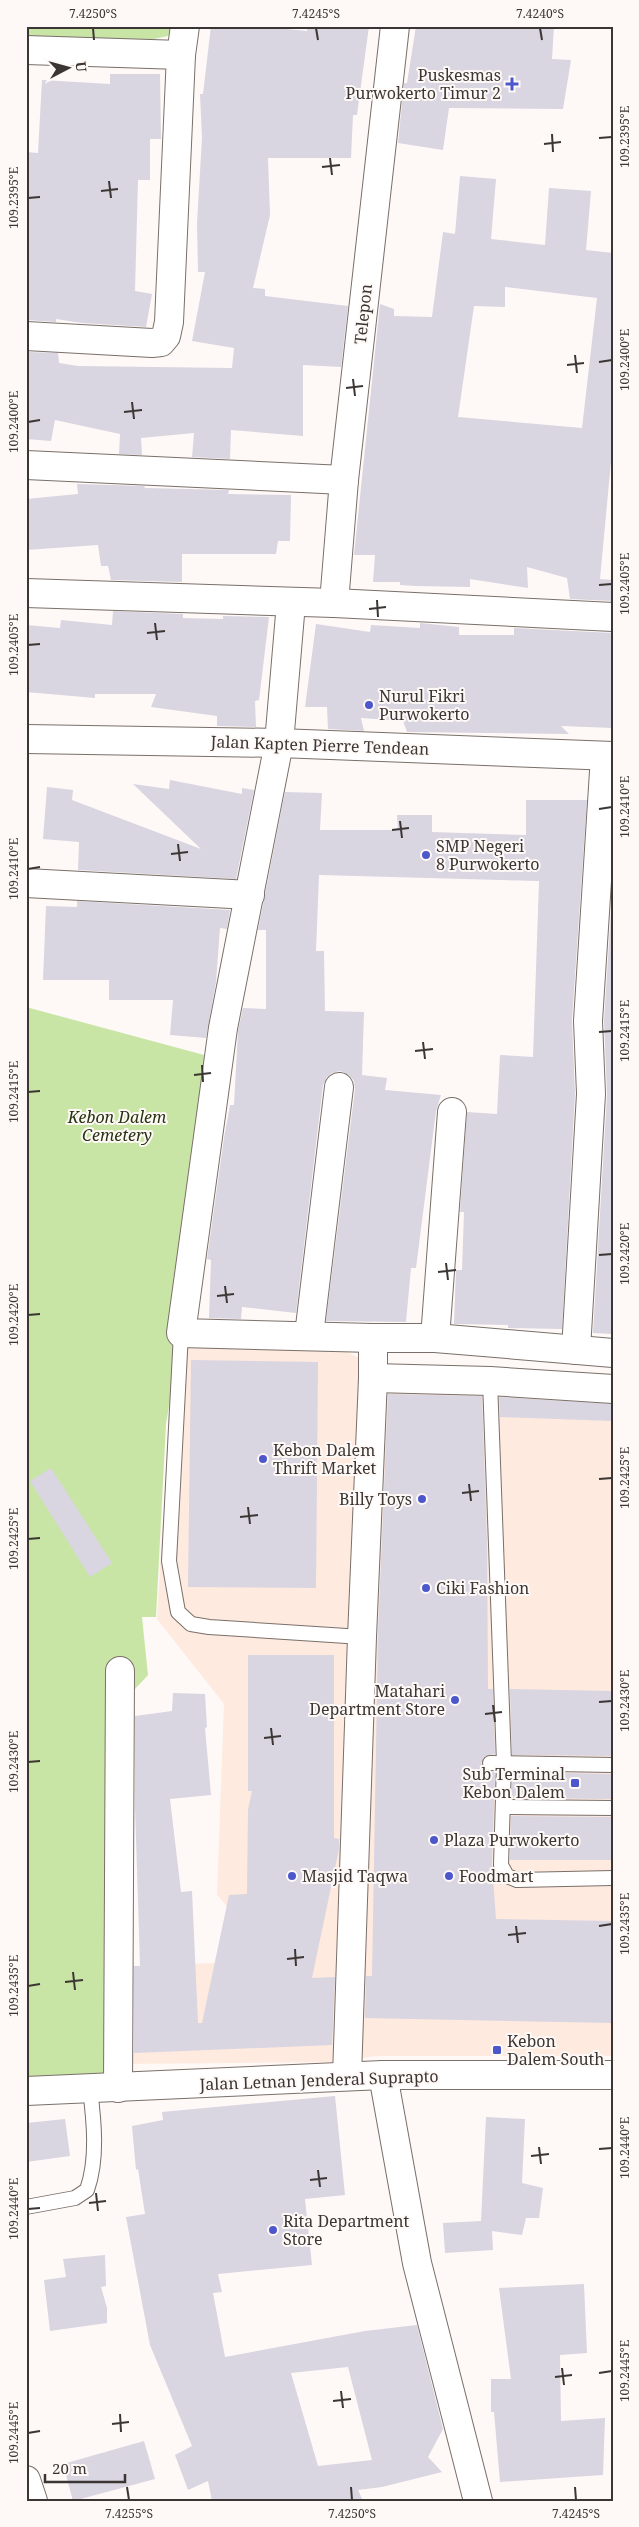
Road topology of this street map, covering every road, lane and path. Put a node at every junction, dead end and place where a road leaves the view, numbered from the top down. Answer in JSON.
{"nodes":[{"id":1,"x":185,"y":26,"type":"edge"},
{"id":2,"x":395,"y":26,"type":"edge"},
{"id":3,"x":26,"y":50,"type":"edge"},
{"id":4,"x":181,"y":55,"type":"junction"},
{"id":5,"x":26,"y":336,"type":"edge"},
{"id":6,"x":26,"y":465,"type":"edge"},
{"id":7,"x":344,"y":480,"type":"junction"},
{"id":8,"x":26,"y":593,"type":"edge"},
{"id":9,"x":291,"y":603,"type":"junction"},
{"id":10,"x":334,"y":603,"type":"junction"},
{"id":11,"x":613,"y":617,"type":"edge"},
{"id":12,"x":26,"y":740,"type":"edge"},
{"id":13,"x":279,"y":742,"type":"junction"},
{"id":14,"x":609,"y":756,"type":"edge"},
{"id":15,"x":26,"y":883,"type":"edge"},
{"id":16,"x":250,"y":895,"type":"junction"},
{"id":17,"x":339,"y":1087,"type":"dead end"},
{"id":18,"x":452,"y":1112,"type":"dead end"},
{"id":19,"x":181,"y":1333,"type":"junction"},
{"id":20,"x":309,"y":1335,"type":"junction"},
{"id":21,"x":373,"y":1338,"type":"junction"},
{"id":22,"x":435,"y":1338,"type":"junction"},
{"id":23,"x":576,"y":1350,"type":"junction"},
{"id":24,"x":613,"y":1353,"type":"edge"},
{"id":25,"x":373,"y":1378,"type":"junction"},
{"id":26,"x":490,"y":1381,"type":"junction"},
{"id":27,"x":613,"y":1389,"type":"edge"},
{"id":28,"x":362,"y":1636,"type":"junction"},
{"id":29,"x":120,"y":1671,"type":"dead end"},
{"id":30,"x":497,"y":1763,"type":"junction"},
{"id":31,"x":613,"y":1765,"type":"edge"},
{"id":32,"x":503,"y":1807,"type":"junction"},
{"id":33,"x":613,"y":1808,"type":"edge"},
{"id":34,"x":613,"y":1878,"type":"edge"},
{"id":35,"x":383,"y":2075,"type":"junction"},
{"id":36,"x":613,"y":2075,"type":"edge"},
{"id":37,"x":347,"y":2076,"type":"junction"},
{"id":38,"x":118,"y":2088,"type":"junction"},
{"id":39,"x":90,"y":2089,"type":"junction"},
{"id":40,"x":26,"y":2091,"type":"edge"},
{"id":41,"x":26,"y":2207,"type":"edge"},
{"id":42,"x":26,"y":2480,"type":"edge"},
{"id":43,"x":33,"y":2501,"type":"edge"},
{"id":44,"x":478,"y":2501,"type":"edge"}],
"edges":[{"from":1,"to":4,"type":"street"},
{"from":2,"to":7,"type":"street","name":"Telepon"},
{"from":3,"to":4,"type":"street"},
{"from":4,"to":5,"type":"street"},
{"from":6,"to":7,"type":"street"},
{"from":7,"to":10,"type":"street","name":"Telepon"},
{"from":8,"to":9,"type":"street"},
{"from":9,"to":10,"type":"street"},
{"from":9,"to":13,"type":"street"},
{"from":10,"to":11,"type":"street"},
{"from":12,"to":13,"type":"street","name":"Jalan Kapten Pierre Tendean"},
{"from":13,"to":14,"type":"street","name":"Jalan Kapten Pierre Tendean"},
{"from":13,"to":16,"type":"street"},
{"from":14,"to":23,"type":"street"},
{"from":15,"to":16,"type":"street"},
{"from":16,"to":19,"type":"street"},
{"from":17,"to":20,"type":"street"},
{"from":18,"to":22,"type":"street"},
{"from":19,"to":20,"type":"street"},
{"from":19,"to":28,"type":"lane"},
{"from":20,"to":21,"type":"street"},
{"from":21,"to":22,"type":"street"},
{"from":21,"to":25,"type":"street"},
{"from":22,"to":23,"type":"street"},
{"from":23,"to":24,"type":"street"},
{"from":25,"to":26,"type":"street"},
{"from":25,"to":28,"type":"street"},
{"from":26,"to":27,"type":"street"},
{"from":26,"to":30,"type":"lane"},
{"from":28,"to":37,"type":"street"},
{"from":29,"to":38,"type":"street"},
{"from":30,"to":31,"type":"lane"},
{"from":30,"to":32,"type":"lane"},
{"from":32,"to":33,"type":"lane"},
{"from":32,"to":34,"type":"lane"},
{"from":35,"to":36,"type":"street","name":"Jalan Letnan Jenderal Suprapto"},
{"from":35,"to":37,"type":"street","name":"Jalan Letnan Jenderal Suprapto"},
{"from":35,"to":44,"type":"street"},
{"from":37,"to":38,"type":"street","name":"Jalan Letnan Jenderal Suprapto"},
{"from":38,"to":39,"type":"street","name":"Jalan Letnan Jenderal Suprapto"},
{"from":39,"to":40,"type":"street","name":"Jalan Letnan Jenderal Suprapto"},
{"from":39,"to":41,"type":"lane"},
{"from":42,"to":43,"type":"street"}]}
